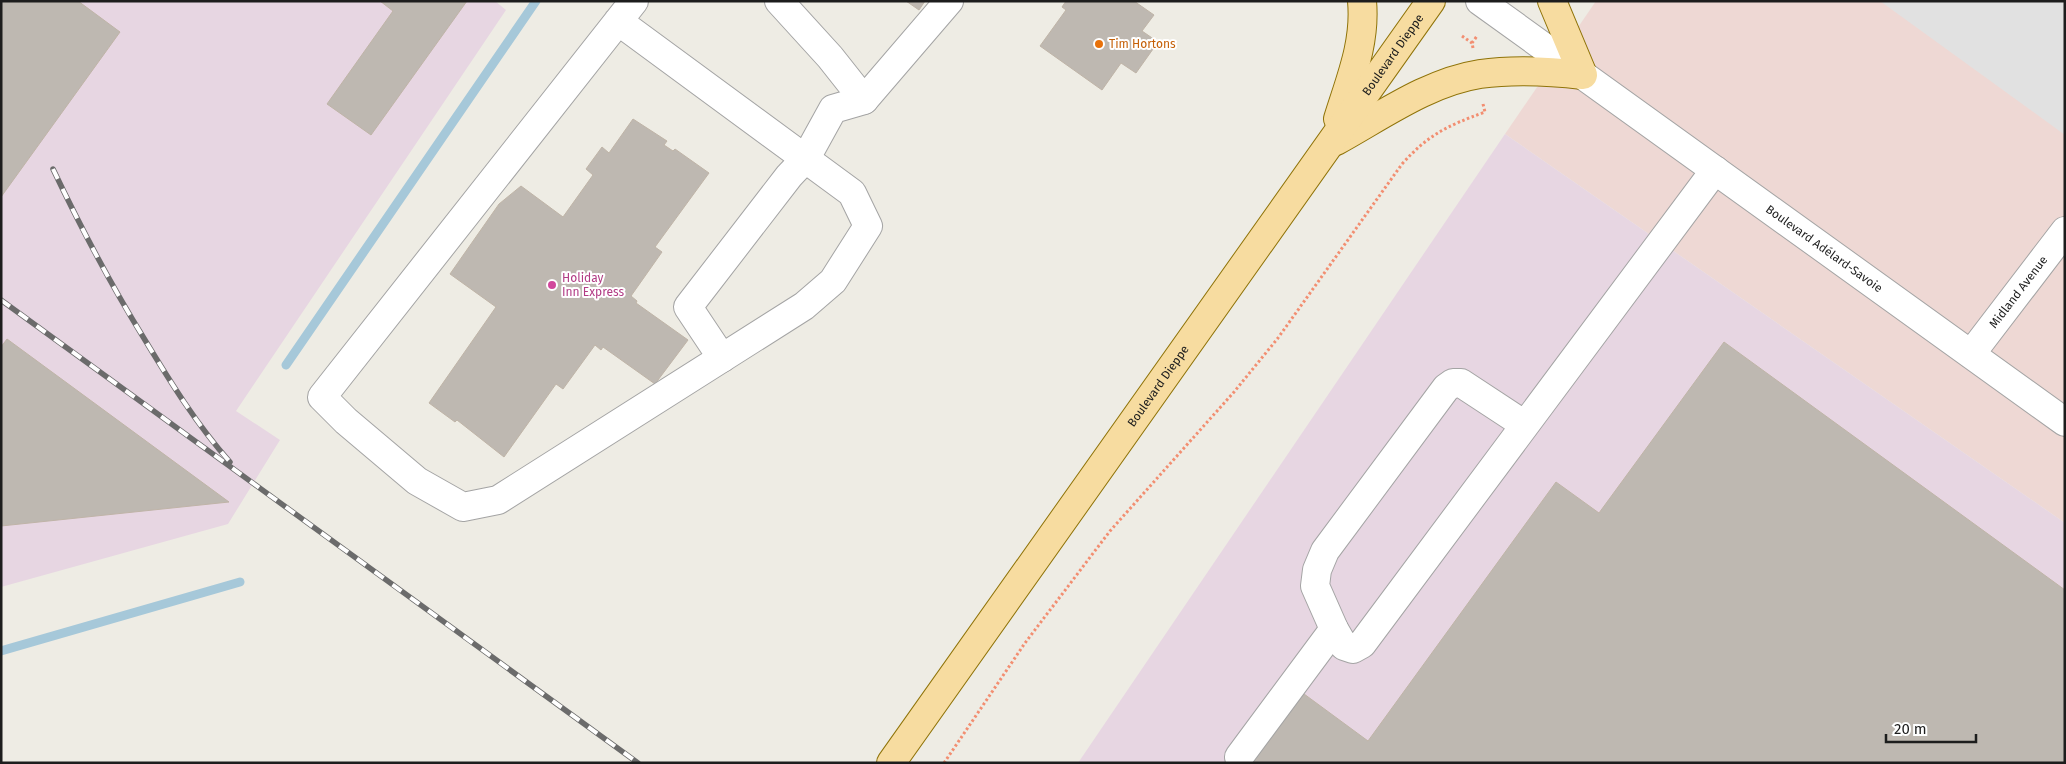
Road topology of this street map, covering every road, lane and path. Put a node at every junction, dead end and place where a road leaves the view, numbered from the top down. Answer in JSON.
{"nodes":[{"id":1,"x":779,"y":1,"type":"edge"},
{"id":2,"x":949,"y":1,"type":"edge"},
{"id":3,"x":1362,"y":1,"type":"edge"},
{"id":4,"x":1480,"y":1,"type":"edge"},
{"id":5,"x":1552,"y":1,"type":"edge"},
{"id":6,"x":1428,"y":5,"type":"edge"},
{"id":7,"x":626,"y":11,"type":"edge"},
{"id":8,"x":1462,"y":36,"type":"dead end"},
{"id":9,"x":1472,"y":43,"type":"dead end"},
{"id":10,"x":1582,"y":75,"type":"junction"},
{"id":11,"x":864,"y":100,"type":"junction"},
{"id":12,"x":1483,"y":104,"type":"dead end"},
{"id":13,"x":1330,"y":144,"type":"junction"},
{"id":14,"x":806,"y":158,"type":"junction"},
{"id":15,"x":1715,"y":170,"type":"junction"},
{"id":16,"x":2065,"y":231,"type":"edge"},
{"id":17,"x":1971,"y":354,"type":"junction"},
{"id":18,"x":722,"y":358,"type":"junction"},
{"id":19,"x":2065,"y":422,"type":"edge"},
{"id":20,"x":1525,"y":425,"type":"junction"},
{"id":21,"x":1334,"y":629,"type":"junction"},
{"id":22,"x":1240,"y":757,"type":"dead end"},
{"id":23,"x":891,"y":763,"type":"edge"},
{"id":24,"x":944,"y":763,"type":"edge"}],
"edges":[{"from":1,"to":11,"type":"street"},
{"from":2,"to":11,"type":"street"},
{"from":3,"to":13,"type":"main road"},
{"from":4,"to":10,"type":"street","name":"Boulevard Adélard-Savoie"},
{"from":5,"to":10,"type":"main road"},
{"from":6,"to":13,"type":"main road","name":"Boulevard Dieppe"},
{"from":7,"to":14,"type":"street"},
{"from":7,"to":18,"type":"street"},
{"from":8,"to":9,"type":"path"},
{"from":10,"to":13,"type":"main road"},
{"from":10,"to":15,"type":"street","name":"Boulevard Adélard-Savoie"},
{"from":11,"to":14,"type":"street"},
{"from":12,"to":24,"type":"path"},
{"from":13,"to":23,"type":"main road","name":"Boulevard Dieppe"},
{"from":14,"to":18,"type":"street"},
{"from":14,"to":18,"type":"street"},
{"from":15,"to":17,"type":"street","name":"Boulevard Adélard-Savoie"},
{"from":15,"to":20,"type":"street"},
{"from":16,"to":17,"type":"street","name":"Midland Avenue"},
{"from":17,"to":19,"type":"street","name":"Boulevard Adélard-Savoie"},
{"from":20,"to":21,"type":"street"},
{"from":20,"to":21,"type":"street"},
{"from":21,"to":22,"type":"street"}]}
